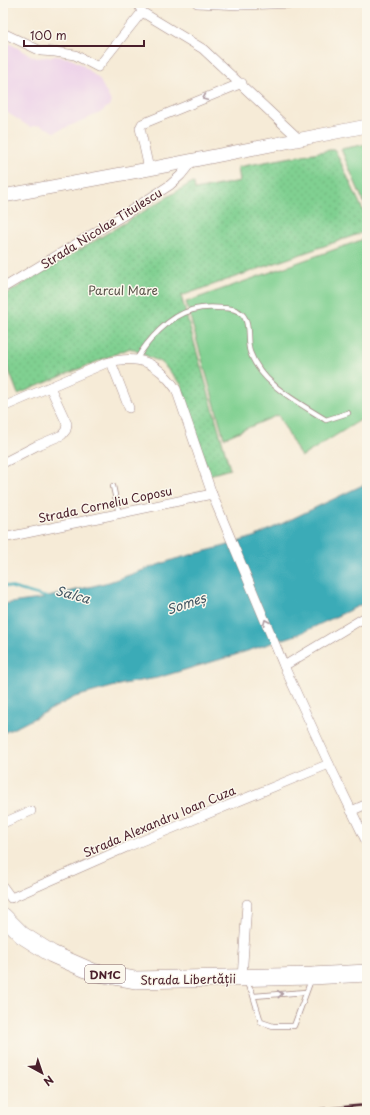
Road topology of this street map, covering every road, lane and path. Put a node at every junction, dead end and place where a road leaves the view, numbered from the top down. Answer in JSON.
{"nodes":[{"id":1,"x":138,"y":3,"type":"edge"},
{"id":2,"x":197,"y":3,"type":"edge"},
{"id":3,"x":297,"y":3,"type":"edge"},
{"id":4,"x":142,"y":12,"type":"junction"},
{"id":5,"x":3,"y":33,"type":"edge"},
{"id":6,"x":242,"y":83,"type":"junction"},
{"id":7,"x":367,"y":126,"type":"edge"},
{"id":8,"x":299,"y":139,"type":"junction"},
{"id":9,"x":193,"y":160,"type":"junction"},
{"id":10,"x":149,"y":169,"type":"junction"},
{"id":11,"x":3,"y":196,"type":"edge"},
{"id":12,"x":3,"y":288,"type":"edge"},
{"id":13,"x":136,"y":360,"type":"junction"},
{"id":14,"x":111,"y":362,"type":"junction"},
{"id":15,"x":50,"y":387,"type":"junction"},
{"id":16,"x":3,"y":407,"type":"edge"},
{"id":17,"x":129,"y":408,"type":"dead end"},
{"id":18,"x":348,"y":413,"type":"dead end"},
{"id":19,"x":3,"y":463,"type":"edge"},
{"id":20,"x":113,"y":486,"type":"dead end"},
{"id":21,"x":212,"y":494,"type":"junction"},
{"id":22,"x":119,"y":514,"type":"junction"},
{"id":23,"x":3,"y":538,"type":"edge"},
{"id":24,"x":367,"y":616,"type":"edge"},
{"id":25,"x":283,"y":662,"type":"junction"},
{"id":26,"x":329,"y":764,"type":"junction"},
{"id":27,"x":367,"y":804,"type":"edge"},
{"id":28,"x":31,"y":811,"type":"dead end"},
{"id":29,"x":351,"y":811,"type":"junction"},
{"id":30,"x":3,"y":823,"type":"edge"},
{"id":31,"x":367,"y":843,"type":"edge"},
{"id":32,"x":3,"y":887,"type":"edge"},
{"id":33,"x":249,"y":904,"type":"dead end"},
{"id":34,"x":3,"y":916,"type":"edge"},
{"id":35,"x":367,"y":973,"type":"edge"},
{"id":36,"x":312,"y":976,"type":"junction"},
{"id":37,"x":242,"y":978,"type":"junction"},
{"id":38,"x":306,"y":992,"type":"junction"},
{"id":39,"x":254,"y":996,"type":"junction"}],
"edges":[{"from":1,"to":4,"type":"street"},
{"from":2,"to":3,"type":"street"},
{"from":4,"to":5,"type":"street"},
{"from":4,"to":6,"type":"street"},
{"from":6,"to":8,"type":"street"},
{"from":6,"to":10,"type":"street","one_way":true},
{"from":7,"to":8,"type":"main road","name":"Strada Nicolae Titulescu"},
{"from":8,"to":9,"type":"main road","name":"Strada Nicolae Titulescu"},
{"from":9,"to":10,"type":"main road","name":"Strada Nicolae Titulescu"},
{"from":9,"to":12,"type":"street","name":"Strada Nicolae Titulescu"},
{"from":10,"to":11,"type":"main road","name":"Strada Nicolae Titulescu"},
{"from":13,"to":14,"type":"street"},
{"from":13,"to":18,"type":"lane"},
{"from":13,"to":21,"type":"street"},
{"from":14,"to":15,"type":"street"},
{"from":14,"to":17,"type":"street"},
{"from":15,"to":16,"type":"street"},
{"from":15,"to":19,"type":"street"},
{"from":20,"to":22,"type":"lane"},
{"from":21,"to":22,"type":"street","name":"Strada Corneliu Coposu"},
{"from":25,"to":21,"type":"street","one_way":true},
{"from":22,"to":23,"type":"street","name":"Strada Corneliu Coposu"},
{"from":24,"to":25,"type":"street"},
{"from":25,"to":26,"type":"street"},
{"from":26,"to":29,"type":"street"},
{"from":26,"to":32,"type":"street","name":"Strada Alexandru Ioan Cuza"},
{"from":27,"to":29,"type":"street"},
{"from":28,"to":30,"type":"street"},
{"from":29,"to":31,"type":"street"},
{"from":33,"to":37,"type":"street"},
{"from":34,"to":37,"type":"highway","name":"Strada Libertății","number":"DN1C"},
{"from":35,"to":36,"type":"highway","name":"Strada Libertății","number":"DN1C"},
{"from":36,"to":37,"type":"highway","name":"Strada Libertății","number":"DN1C"},
{"from":36,"to":38,"type":"lane"},
{"from":37,"to":39,"type":"lane"},
{"from":39,"to":38,"type":"lane","one_way":true},
{"from":38,"to":39,"type":"lane"}]}
